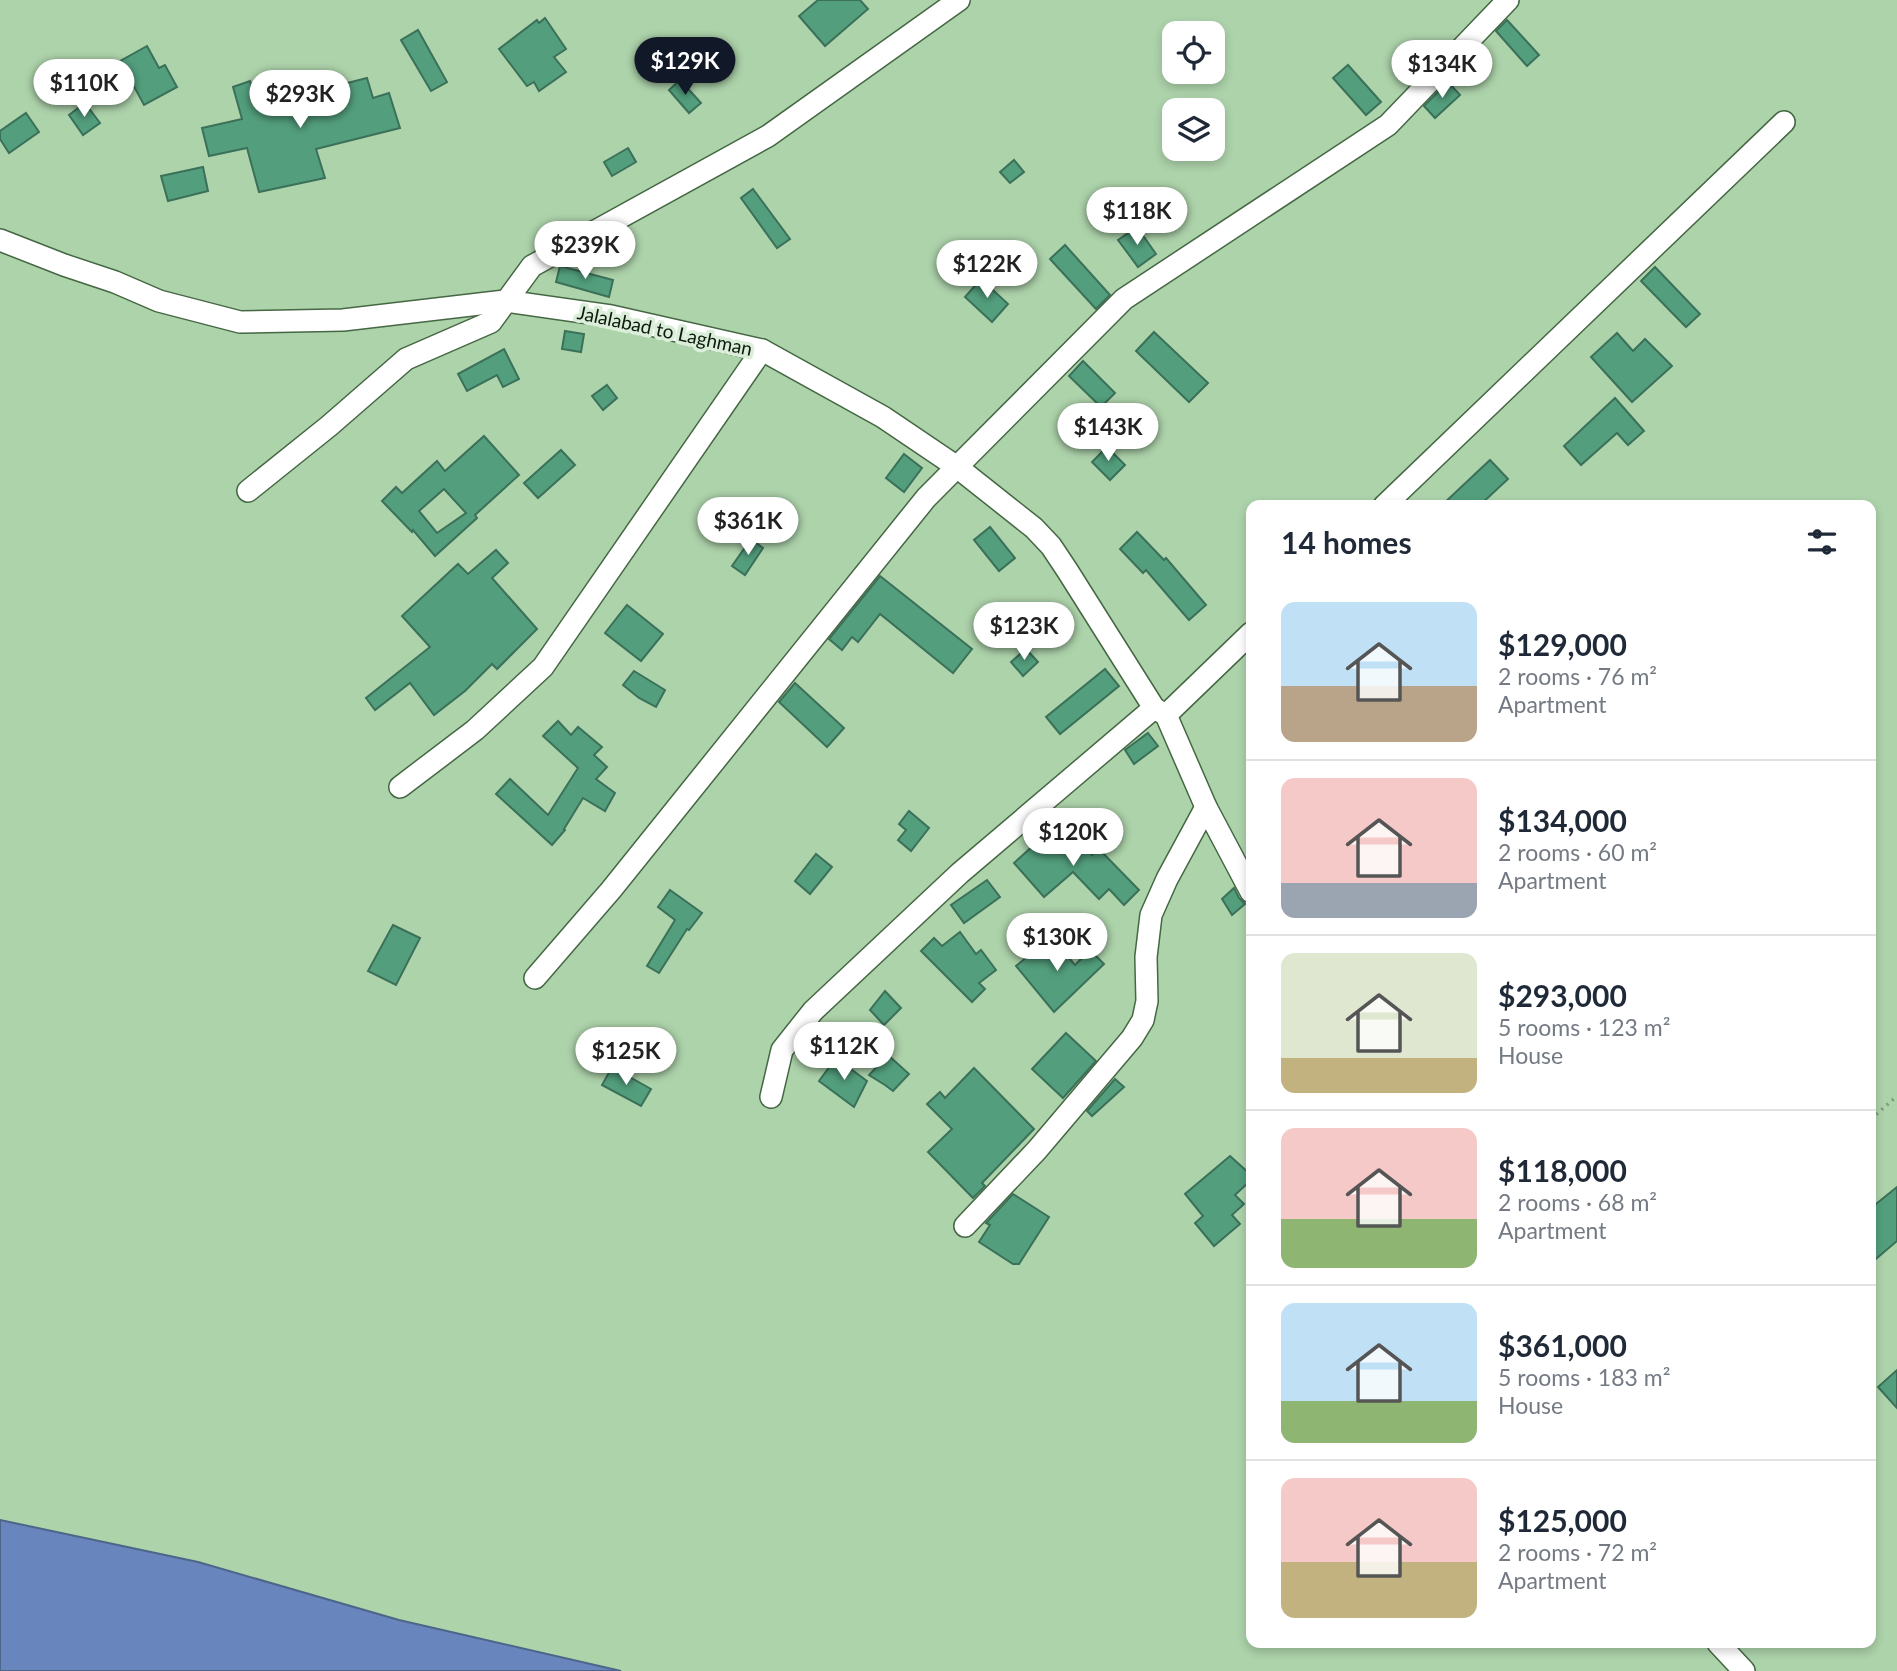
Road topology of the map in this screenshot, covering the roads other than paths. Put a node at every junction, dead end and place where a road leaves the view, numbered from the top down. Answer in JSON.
{"nodes":[{"id":1,"x":959,"y":0,"type":"edge"},
{"id":2,"x":1508,"y":0,"type":"edge"},
{"id":3,"x":1784,"y":122,"type":"dead end"},
{"id":4,"x":0,"y":240,"type":"edge"},
{"id":5,"x":505,"y":301,"type":"junction"},
{"id":6,"x":762,"y":350,"type":"junction"},
{"id":7,"x":957,"y":467,"type":"junction"},
{"id":8,"x":248,"y":491,"type":"dead end"},
{"id":9,"x":1390,"y":500,"type":"edge"},
{"id":10,"x":1246,"y":637,"type":"edge"},
{"id":11,"x":1160,"y":712,"type":"junction"},
{"id":12,"x":400,"y":787,"type":"dead end"},
{"id":13,"x":1206,"y":807,"type":"junction"},
{"id":14,"x":1246,"y":883,"type":"edge"},
{"id":15,"x":536,"y":978,"type":"dead end"},
{"id":16,"x":771,"y":1097,"type":"dead end"},
{"id":17,"x":965,"y":1226,"type":"dead end"},
{"id":18,"x":1723,"y":1648,"type":"edge"},
{"id":19,"x":1744,"y":1671,"type":"edge"}],
"edges":[{"from":1,"to":5,"type":"street"},
{"from":2,"to":7,"type":"street"},
{"from":3,"to":9,"type":"street"},
{"from":4,"to":5,"type":"street","name":"Jalalabad to Laghman"},
{"from":5,"to":6,"type":"street","name":"Jalalabad to Laghman"},
{"from":5,"to":8,"type":"street"},
{"from":6,"to":7,"type":"street","name":"Jalalabad to Laghman"},
{"from":6,"to":12,"type":"street"},
{"from":7,"to":11,"type":"street","name":"Jalalabad to Laghman"},
{"from":7,"to":15,"type":"street"},
{"from":10,"to":11,"type":"street"},
{"from":11,"to":13,"type":"street","name":"Jalalabad to Laghman"},
{"from":11,"to":16,"type":"street"},
{"from":13,"to":14,"type":"street","name":"Jalalabad to Laghman"},
{"from":13,"to":17,"type":"street"},
{"from":18,"to":19,"type":"street"}]}
